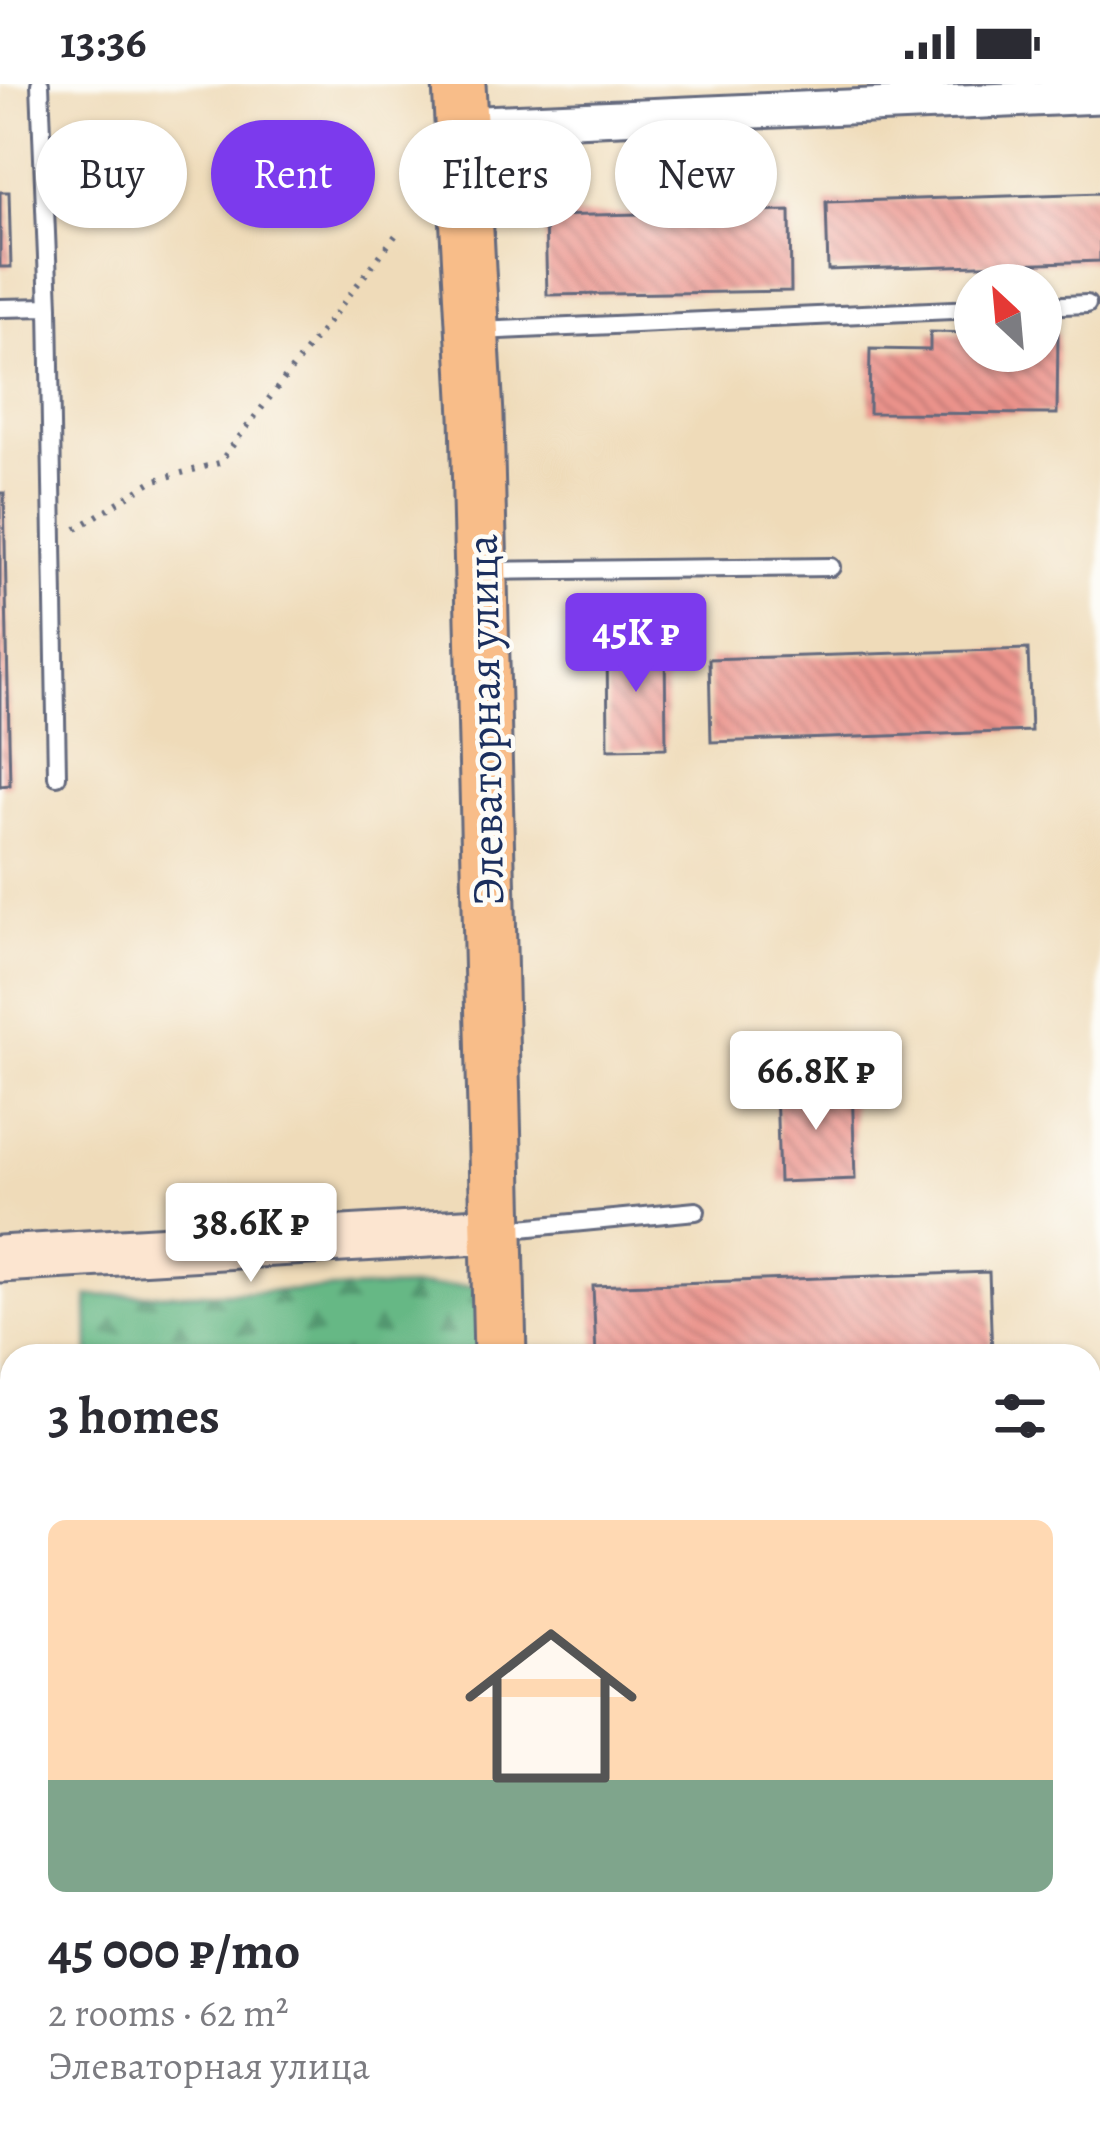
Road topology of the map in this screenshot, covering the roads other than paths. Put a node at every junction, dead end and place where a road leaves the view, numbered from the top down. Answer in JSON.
{"nodes":[{"id":1,"x":40,"y":84,"type":"edge"},
{"id":2,"x":1100,"y":97,"type":"edge"},
{"id":3,"x":459,"y":104,"type":"edge"},
{"id":4,"x":1087,"y":304,"type":"dead end"},
{"id":5,"x":1062,"y":305,"type":"edge"},
{"id":6,"x":49,"y":307,"type":"junction"},
{"id":7,"x":0,"y":308,"type":"edge"},
{"id":8,"x":954,"y":310,"type":"edge"},
{"id":9,"x":472,"y":332,"type":"junction"},
{"id":10,"x":831,"y":567,"type":"dead end"},
{"id":11,"x":481,"y":571,"type":"junction"},
{"id":12,"x":57,"y":776,"type":"dead end"},
{"id":13,"x":696,"y":1211,"type":"dead end"},
{"id":14,"x":497,"y":1230,"type":"junction"},
{"id":15,"x":0,"y":1258,"type":"edge"},
{"id":16,"x":500,"y":1344,"type":"edge"}],
"edges":[{"from":1,"to":6,"type":"lane"},
{"from":2,"to":3,"type":"street"},
{"from":3,"to":9,"type":"main road","name":"Элеваторная улица"},
{"from":4,"to":5,"type":"lane"},
{"from":6,"to":7,"type":"lane"},
{"from":6,"to":12,"type":"lane"},
{"from":8,"to":9,"type":"lane"},
{"from":9,"to":11,"type":"main road","name":"Элеваторная улица"},
{"from":10,"to":11,"type":"lane"},
{"from":11,"to":14,"type":"main road","name":"Элеваторная улица"},
{"from":13,"to":14,"type":"lane"},
{"from":14,"to":15,"type":"street"},
{"from":14,"to":16,"type":"main road","name":"Элеваторная улица"}]}
